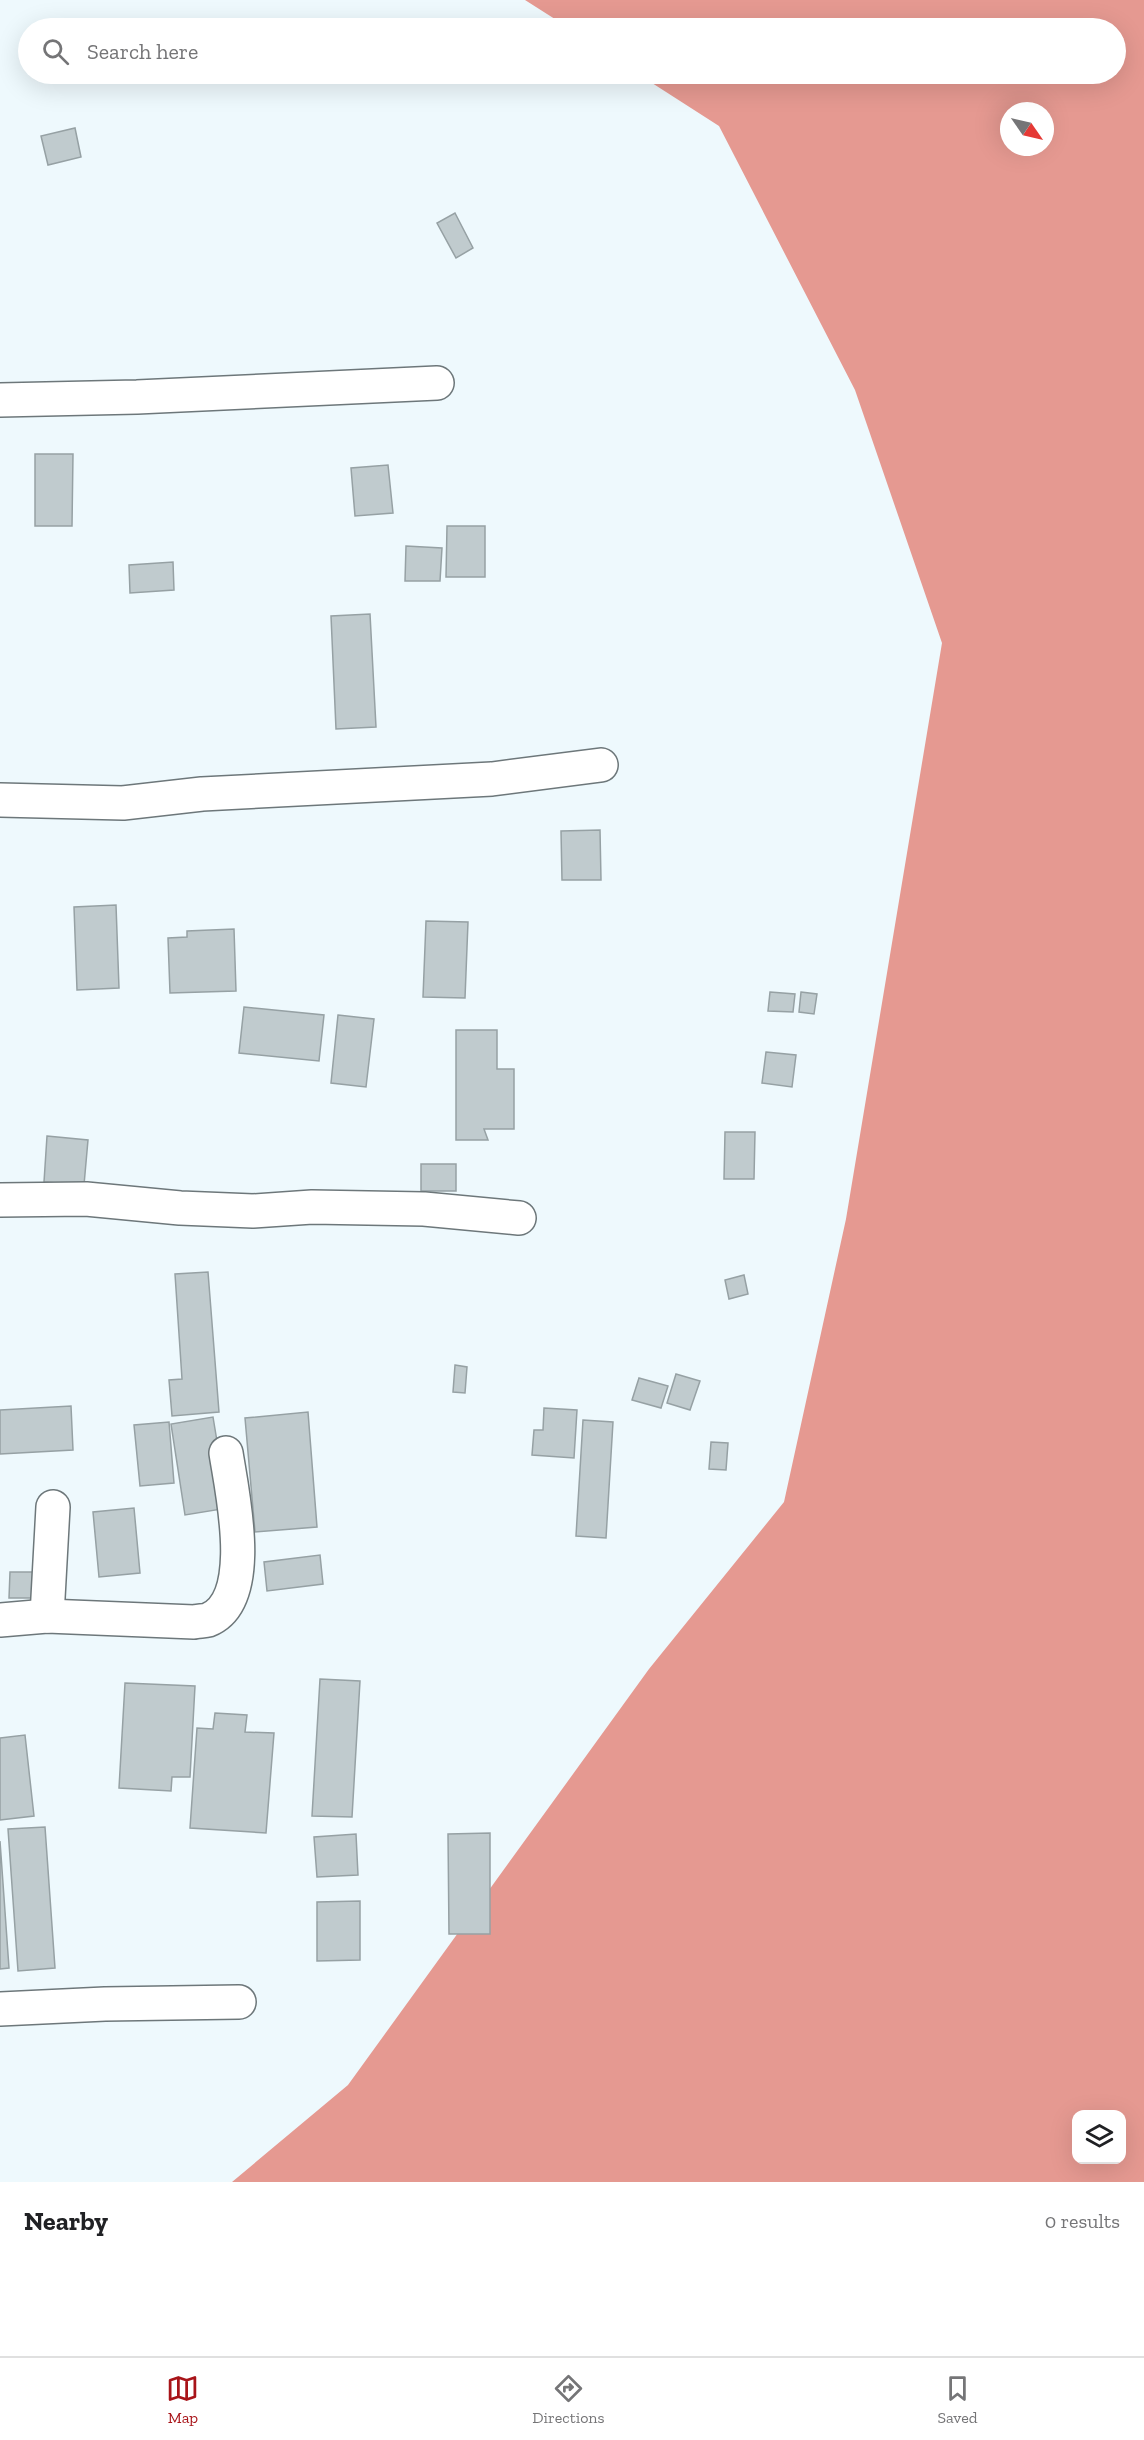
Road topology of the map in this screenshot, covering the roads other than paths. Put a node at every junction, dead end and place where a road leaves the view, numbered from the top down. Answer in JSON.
{"nodes":[{"id":1,"x":437,"y":383,"type":"dead end"},
{"id":2,"x":0,"y":400,"type":"edge"},
{"id":3,"x":601,"y":765,"type":"dead end"},
{"id":4,"x":0,"y":800,"type":"edge"},
{"id":5,"x":0,"y":1200,"type":"edge"},
{"id":6,"x":519,"y":1218,"type":"dead end"},
{"id":7,"x":226,"y":1453,"type":"dead end"},
{"id":8,"x":53,"y":1507,"type":"dead end"},
{"id":9,"x":47,"y":1616,"type":"junction"},
{"id":10,"x":0,"y":1620,"type":"edge"},
{"id":11,"x":240,"y":2002,"type":"dead end"},
{"id":12,"x":0,"y":2009,"type":"edge"}],
"edges":[{"from":1,"to":2,"type":"street"},
{"from":3,"to":4,"type":"street"},
{"from":5,"to":6,"type":"street"},
{"from":7,"to":9,"type":"street"},
{"from":8,"to":9,"type":"street"},
{"from":9,"to":10,"type":"street"},
{"from":11,"to":12,"type":"street"}]}
